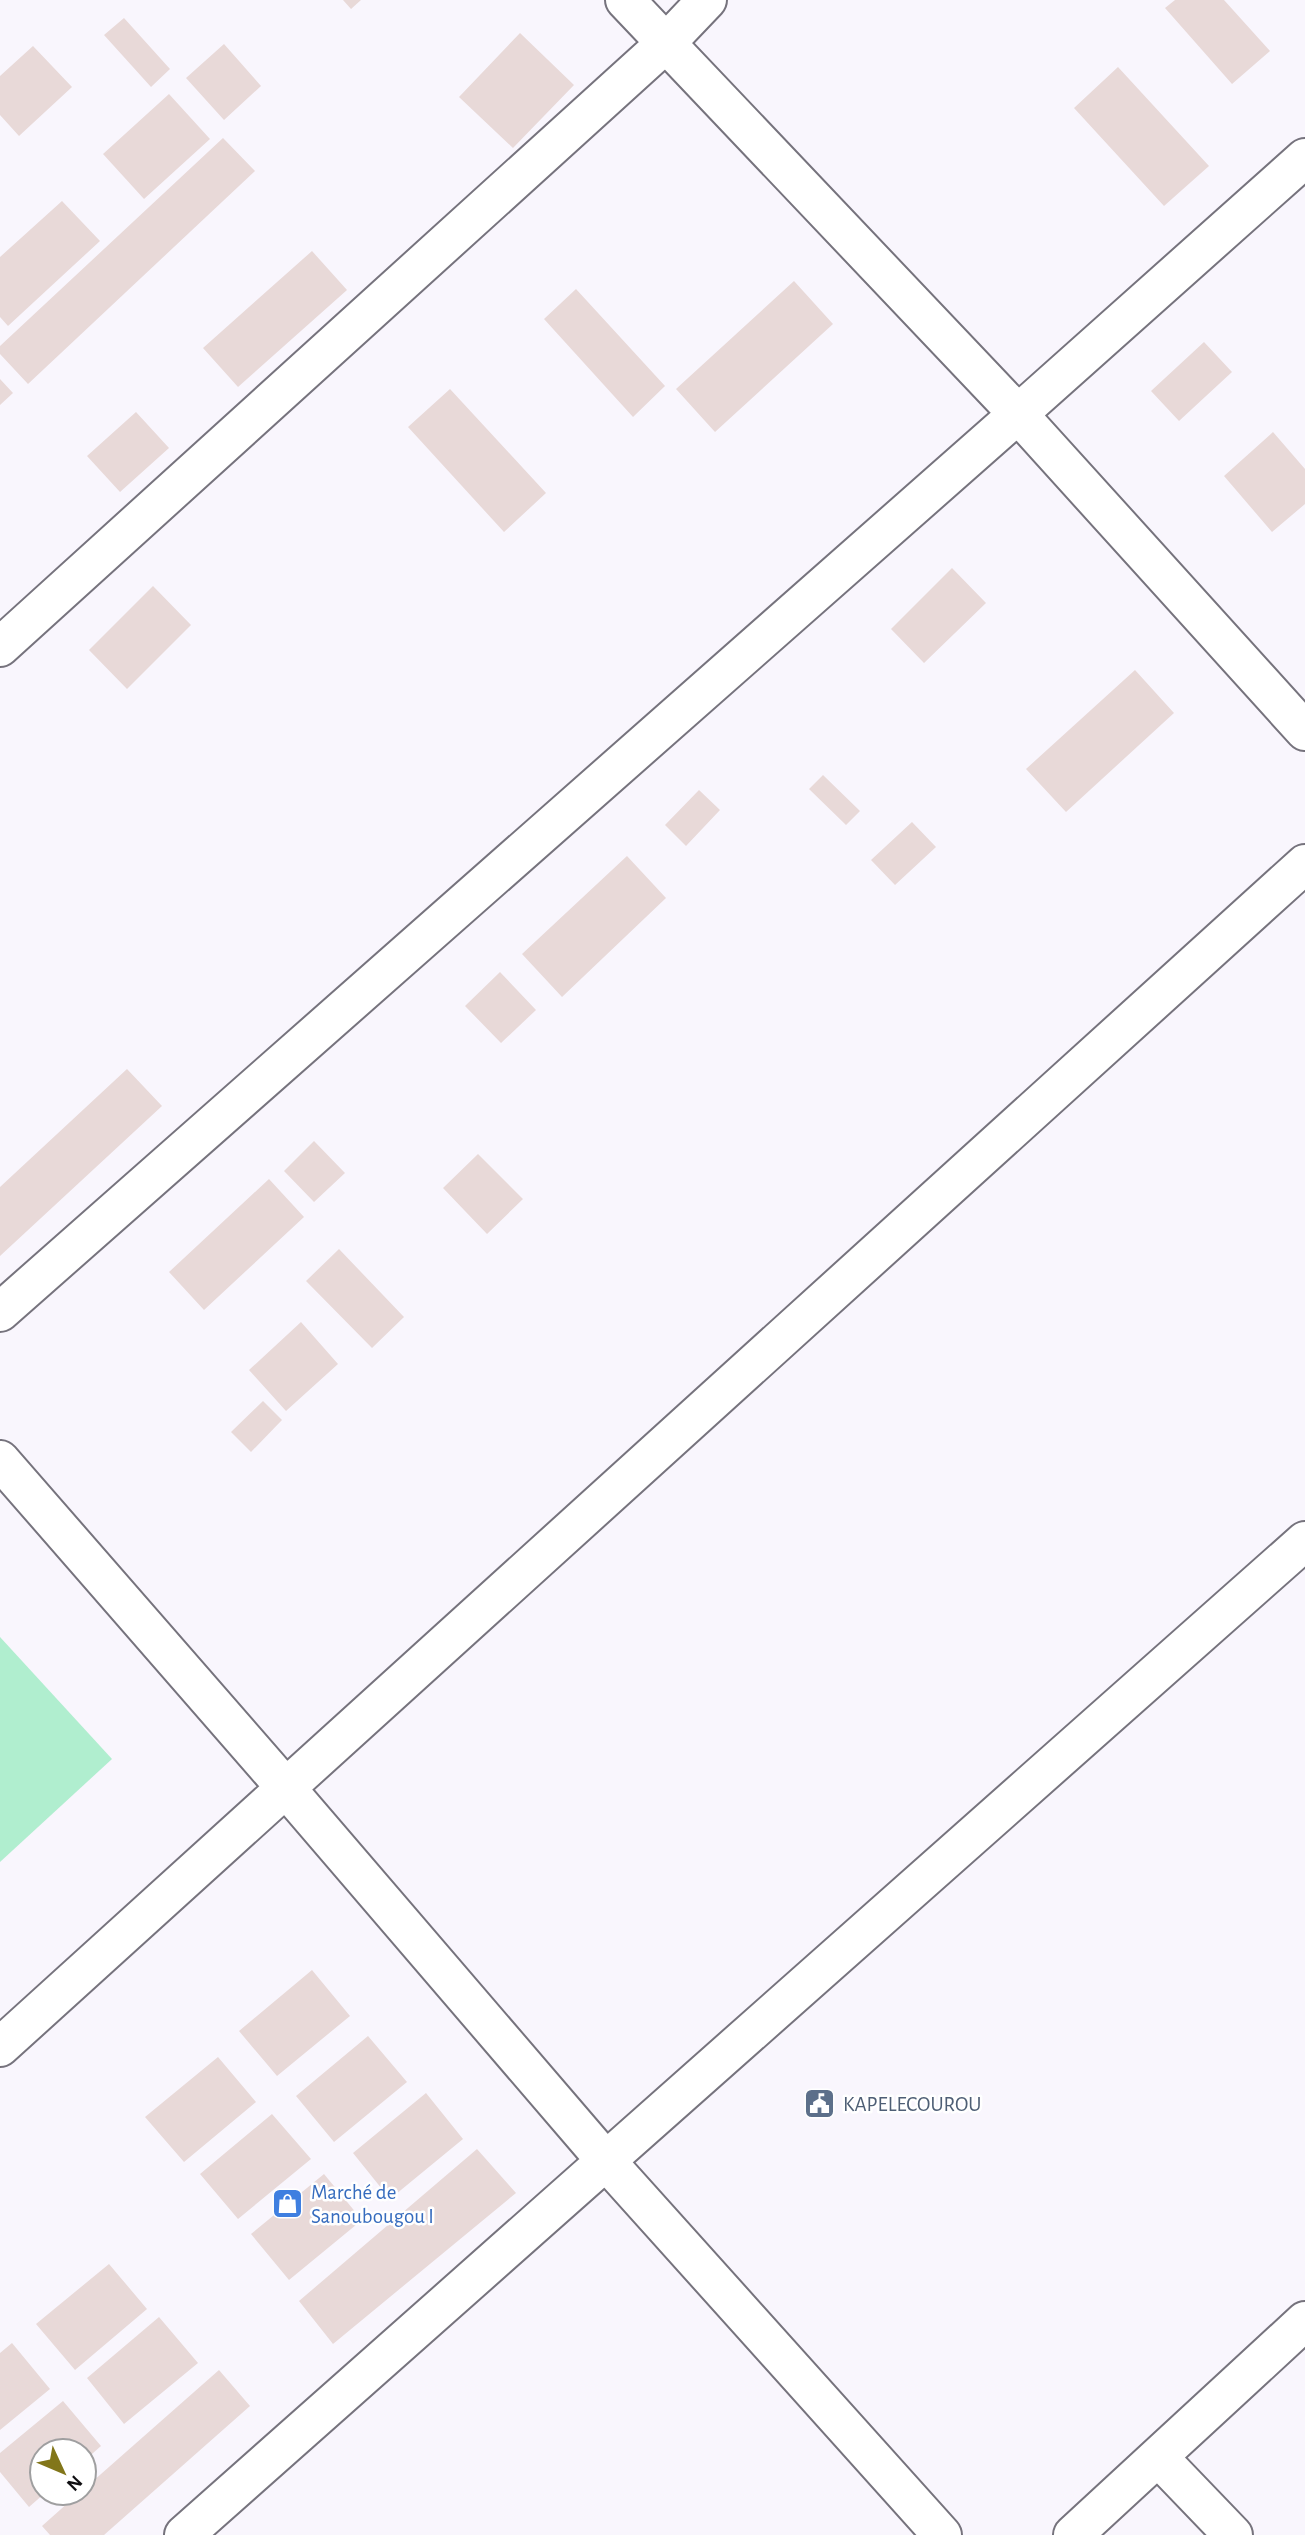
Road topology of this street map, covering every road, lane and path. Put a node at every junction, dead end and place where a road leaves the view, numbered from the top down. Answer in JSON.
{"nodes":[{"id":1,"x":625,"y":0,"type":"edge"},
{"id":2,"x":707,"y":0,"type":"edge"},
{"id":3,"x":666,"y":43,"type":"junction"},
{"id":4,"x":1305,"y":158,"type":"edge"},
{"id":5,"x":1018,"y":415,"type":"junction"},
{"id":6,"x":0,"y":647,"type":"edge"},
{"id":7,"x":1305,"y":731,"type":"edge"},
{"id":8,"x":1305,"y":863,"type":"edge"},
{"id":9,"x":0,"y":1312,"type":"edge"},
{"id":10,"x":0,"y":1460,"type":"edge"},
{"id":11,"x":1305,"y":1541,"type":"edge"},
{"id":12,"x":285,"y":1787,"type":"junction"},
{"id":13,"x":0,"y":2047,"type":"edge"},
{"id":14,"x":606,"y":2161,"type":"junction"},
{"id":15,"x":1305,"y":2321,"type":"edge"},
{"id":16,"x":1159,"y":2458,"type":"junction"},
{"id":17,"x":184,"y":2535,"type":"edge"},
{"id":18,"x":942,"y":2535,"type":"edge"},
{"id":19,"x":1073,"y":2535,"type":"edge"},
{"id":20,"x":1233,"y":2535,"type":"edge"}],
"edges":[{"from":1,"to":3,"type":"main road"},
{"from":2,"to":3,"type":"main road"},
{"from":3,"to":5,"type":"main road"},
{"from":3,"to":6,"type":"main road"},
{"from":4,"to":5,"type":"main road"},
{"from":5,"to":7,"type":"main road"},
{"from":5,"to":9,"type":"main road"},
{"from":8,"to":12,"type":"main road"},
{"from":10,"to":12,"type":"main road"},
{"from":11,"to":14,"type":"main road"},
{"from":12,"to":13,"type":"main road"},
{"from":12,"to":14,"type":"main road"},
{"from":14,"to":17,"type":"main road"},
{"from":14,"to":18,"type":"main road"},
{"from":15,"to":16,"type":"main road"},
{"from":16,"to":19,"type":"main road"},
{"from":16,"to":20,"type":"main road"}]}
